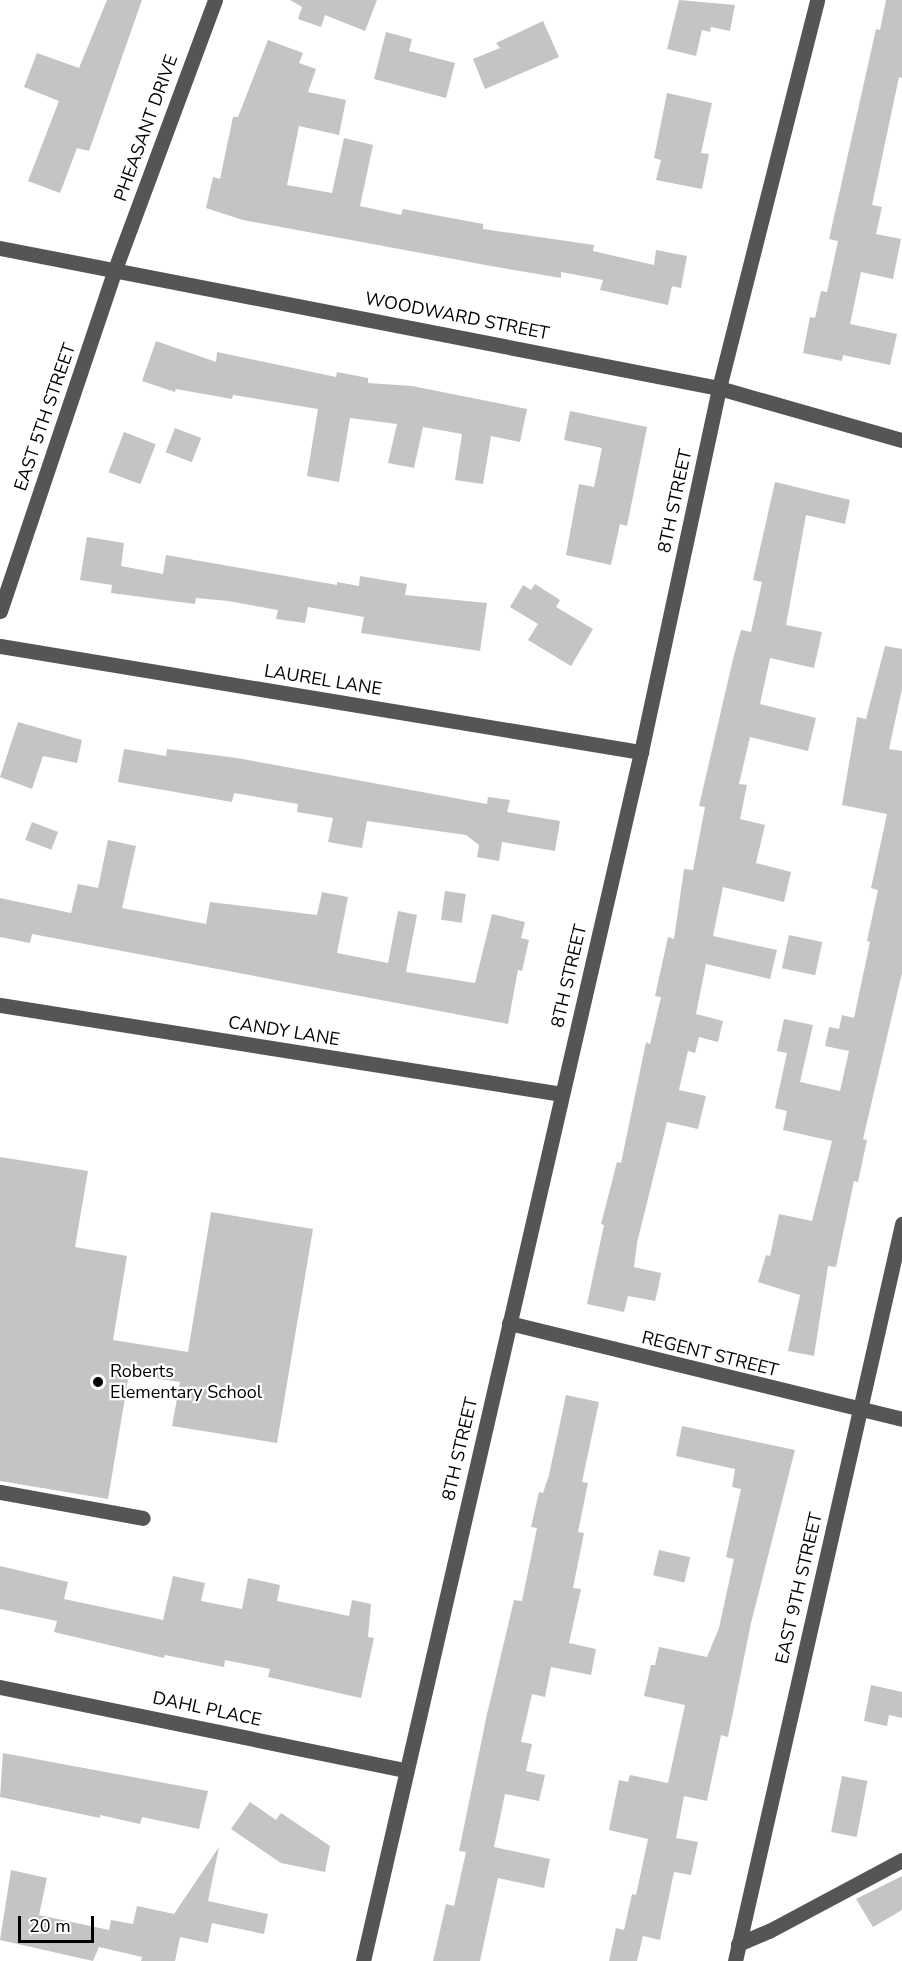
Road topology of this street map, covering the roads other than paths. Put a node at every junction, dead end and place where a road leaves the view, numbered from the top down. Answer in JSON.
{"nodes":[{"id":1,"x":214,"y":0,"type":"edge"},
{"id":2,"x":817,"y":0,"type":"edge"},
{"id":3,"x":0,"y":248,"type":"edge"},
{"id":4,"x":115,"y":269,"type":"junction"},
{"id":5,"x":719,"y":388,"type":"junction"},
{"id":6,"x":902,"y":440,"type":"edge"},
{"id":7,"x":0,"y":611,"type":"edge"},
{"id":8,"x":0,"y":646,"type":"edge"},
{"id":9,"x":640,"y":752,"type":"junction"},
{"id":10,"x":0,"y":1005,"type":"edge"},
{"id":11,"x":562,"y":1094,"type":"junction"},
{"id":12,"x":902,"y":1224,"type":"edge"},
{"id":13,"x":509,"y":1323,"type":"junction"},
{"id":14,"x":859,"y":1411,"type":"junction"},
{"id":15,"x":902,"y":1419,"type":"edge"},
{"id":16,"x":0,"y":1492,"type":"edge"},
{"id":17,"x":143,"y":1518,"type":"dead end"},
{"id":18,"x":0,"y":1687,"type":"edge"},
{"id":19,"x":406,"y":1770,"type":"junction"},
{"id":20,"x":902,"y":1860,"type":"edge"},
{"id":21,"x":738,"y":1944,"type":"junction"},
{"id":22,"x":363,"y":1961,"type":"edge"},
{"id":23,"x":735,"y":1961,"type":"edge"}],
"edges":[{"from":1,"to":4,"type":"street","name":"PHEASANT DRIVE"},
{"from":2,"to":5,"type":"street","name":"8TH STREET"},
{"from":3,"to":4,"type":"street","name":"WOODWARD STREET"},
{"from":4,"to":5,"type":"street","name":"WOODWARD STREET"},
{"from":4,"to":7,"type":"street","name":"EAST 5TH STREET"},
{"from":5,"to":6,"type":"street","name":"WOODWARD STREET"},
{"from":5,"to":9,"type":"street","name":"8TH STREET"},
{"from":8,"to":9,"type":"street","name":"LAUREL LANE"},
{"from":9,"to":11,"type":"street","name":"8TH STREET"},
{"from":10,"to":11,"type":"street","name":"CANDY LANE"},
{"from":11,"to":13,"type":"street","name":"8TH STREET"},
{"from":12,"to":14,"type":"street","name":"EAST 9TH STREET"},
{"from":13,"to":14,"type":"street","name":"REGENT STREET"},
{"from":13,"to":19,"type":"street","name":"8TH STREET"},
{"from":14,"to":15,"type":"street","name":"REGENT STREET"},
{"from":14,"to":21,"type":"street","name":"EAST 9TH STREET"},
{"from":16,"to":17,"type":"street"},
{"from":18,"to":19,"type":"street","name":"DAHL PLACE"},
{"from":19,"to":22,"type":"street","name":"8TH STREET"},
{"from":20,"to":21,"type":"street"},
{"from":21,"to":23,"type":"street","name":"EAST 9TH STREET"}]}
